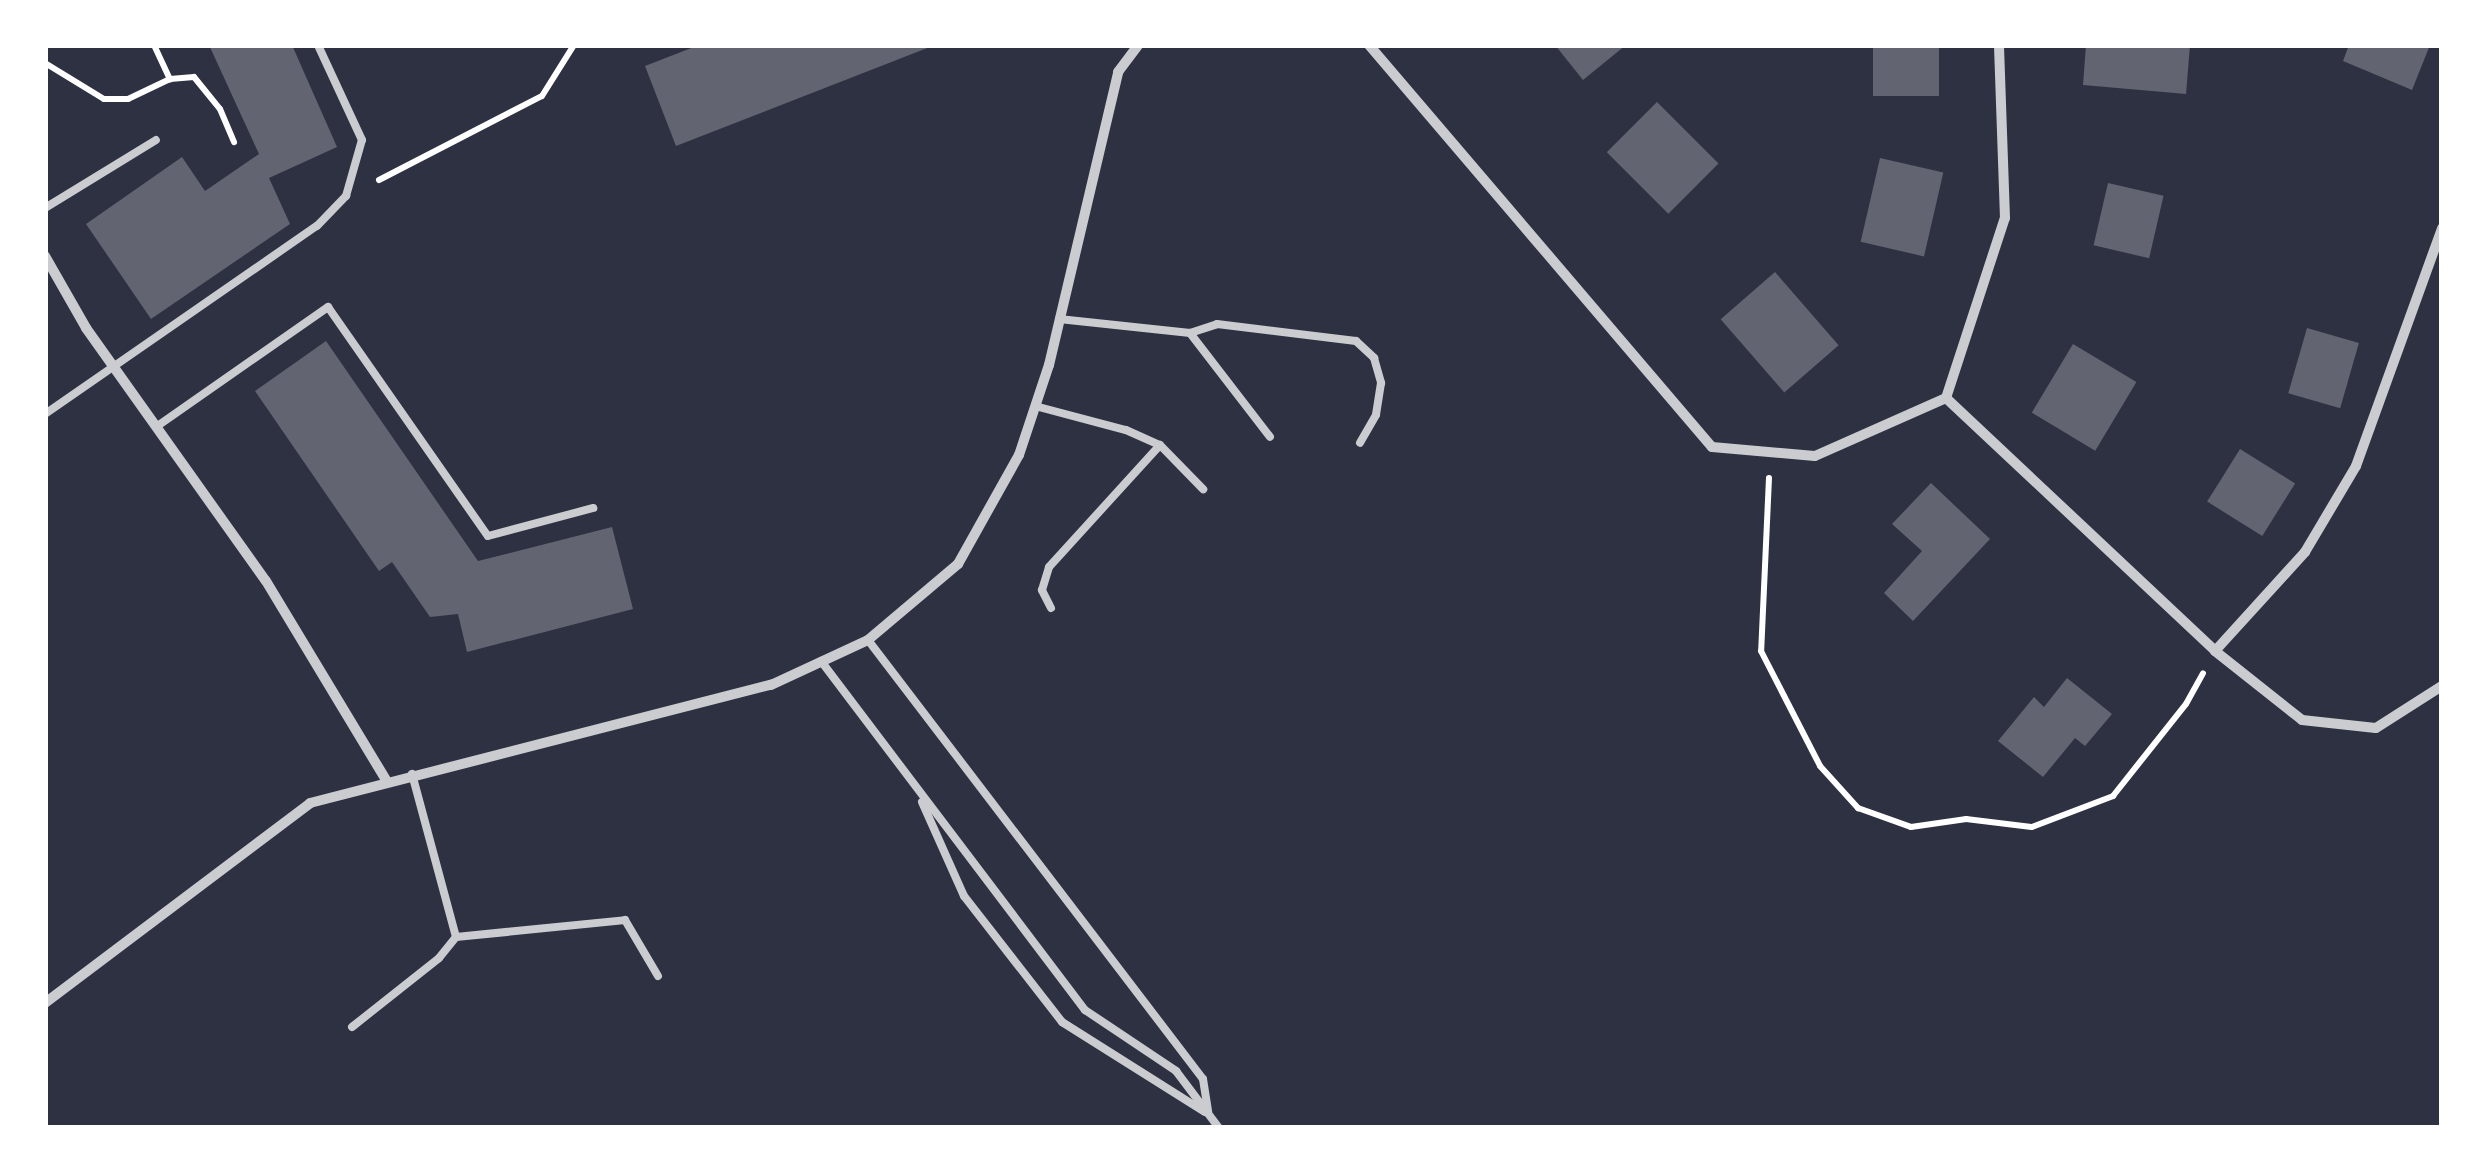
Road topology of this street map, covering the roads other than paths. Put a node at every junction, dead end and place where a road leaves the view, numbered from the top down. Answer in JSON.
{"nodes":[{"id":1,"x":318,"y":45,"type":"edge"},
{"id":2,"x":1138,"y":45,"type":"edge"},
{"id":3,"x":1369,"y":45,"type":"edge"},
{"id":4,"x":1999,"y":45,"type":"edge"},
{"id":5,"x":156,"y":140,"type":"dead end"},
{"id":6,"x":45,"y":208,"type":"edge"},
{"id":7,"x":2442,"y":228,"type":"edge"},
{"id":8,"x":45,"y":256,"type":"edge"},
{"id":9,"x":1060,"y":320,"type":"junction"},
{"id":10,"x":1190,"y":333,"type":"junction"},
{"id":11,"x":114,"y":367,"type":"junction"},
{"id":12,"x":1946,"y":398,"type":"junction"},
{"id":13,"x":1035,"y":406,"type":"junction"},
{"id":14,"x":45,"y":414,"type":"edge"},
{"id":15,"x":156,"y":427,"type":"junction"},
{"id":16,"x":1270,"y":437,"type":"dead end"},
{"id":17,"x":1360,"y":443,"type":"dead end"},
{"id":18,"x":1160,"y":445,"type":"junction"},
{"id":19,"x":1203,"y":489,"type":"dead end"},
{"id":20,"x":594,"y":508,"type":"dead end"},
{"id":21,"x":1051,"y":608,"type":"dead end"},
{"id":22,"x":868,"y":640,"type":"junction"},
{"id":23,"x":2216,"y":651,"type":"junction"},
{"id":24,"x":822,"y":661,"type":"junction"},
{"id":25,"x":2442,"y":686,"type":"edge"},
{"id":26,"x":412,"y":774,"type":"junction"},
{"id":27,"x":386,"y":780,"type":"junction"},
{"id":28,"x":915,"y":786,"type":"junction"},
{"id":29,"x":456,"y":937,"type":"junction"},
{"id":30,"x":658,"y":976,"type":"dead end"},
{"id":31,"x":45,"y":1002,"type":"edge"},
{"id":32,"x":352,"y":1027,"type":"dead end"},
{"id":33,"x":1209,"y":1114,"type":"junction"},
{"id":34,"x":1219,"y":1128,"type":"edge"}],
"edges":[{"from":1,"to":11,"type":"lane"},
{"from":2,"to":9,"type":"street"},
{"from":3,"to":12,"type":"street"},
{"from":4,"to":12,"type":"street"},
{"from":5,"to":6,"type":"lane"},
{"from":7,"to":23,"type":"street"},
{"from":8,"to":11,"type":"street"},
{"from":9,"to":10,"type":"lane"},
{"from":9,"to":13,"type":"street"},
{"from":10,"to":16,"type":"lane"},
{"from":10,"to":17,"type":"lane"},
{"from":11,"to":14,"type":"lane"},
{"from":11,"to":15,"type":"street"},
{"from":12,"to":23,"type":"street"},
{"from":13,"to":18,"type":"lane"},
{"from":13,"to":22,"type":"street"},
{"from":15,"to":20,"type":"lane"},
{"from":15,"to":27,"type":"street"},
{"from":18,"to":19,"type":"lane"},
{"from":18,"to":21,"type":"lane"},
{"from":22,"to":24,"type":"street"},
{"from":22,"to":33,"type":"lane"},
{"from":23,"to":25,"type":"street"},
{"from":24,"to":26,"type":"street"},
{"from":24,"to":28,"type":"lane"},
{"from":26,"to":27,"type":"street"},
{"from":26,"to":29,"type":"lane"},
{"from":27,"to":31,"type":"street"},
{"from":28,"to":33,"type":"lane"},
{"from":28,"to":33,"type":"lane"},
{"from":29,"to":30,"type":"lane"},
{"from":29,"to":32,"type":"lane"},
{"from":33,"to":34,"type":"lane"}]}
